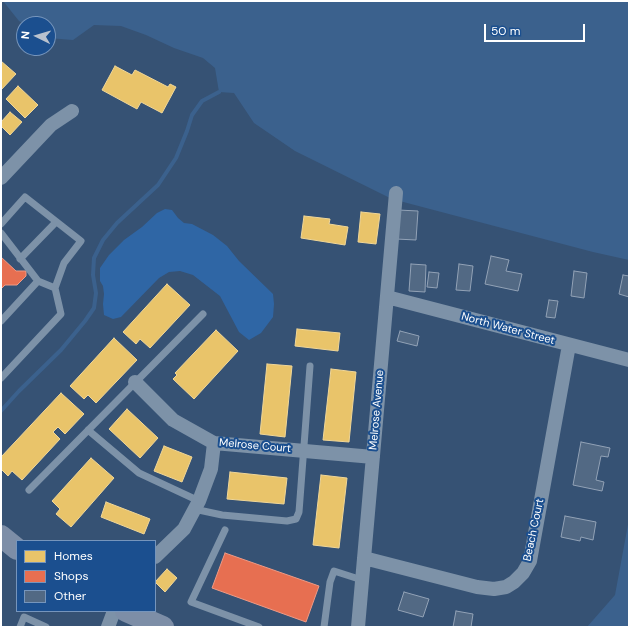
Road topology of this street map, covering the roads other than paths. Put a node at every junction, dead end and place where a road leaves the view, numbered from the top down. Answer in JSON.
{"nodes":[{"id":1,"x":72,"y":111,"type":"dead end"},
{"id":2,"x":1,"y":178,"type":"edge"},
{"id":3,"x":396,"y":193,"type":"dead end"},
{"id":4,"x":56,"y":222,"type":"junction"},
{"id":5,"x":1,"y":224,"type":"edge"},
{"id":6,"x":1,"y":233,"type":"edge"},
{"id":7,"x":20,"y":258,"type":"junction"},
{"id":8,"x":38,"y":281,"type":"junction"},
{"id":9,"x":55,"y":288,"type":"junction"},
{"id":10,"x":387,"y":297,"type":"junction"},
{"id":11,"x":203,"y":314,"type":"dead end"},
{"id":12,"x":1,"y":321,"type":"edge"},
{"id":13,"x":569,"y":345,"type":"junction"},
{"id":14,"x":629,"y":360,"type":"edge"},
{"id":15,"x":310,"y":366,"type":"dead end"},
{"id":16,"x":1,"y":378,"type":"edge"},
{"id":17,"x":135,"y":382,"type":"junction"},
{"id":18,"x":88,"y":430,"type":"junction"},
{"id":19,"x":214,"y":443,"type":"junction"},
{"id":20,"x":304,"y":451,"type":"junction"},
{"id":21,"x":373,"y":457,"type":"junction"},
{"id":22,"x":29,"y":490,"type":"dead end"},
{"id":23,"x":196,"y":505,"type":"junction"},
{"id":24,"x":224,"y":530,"type":"dead end"},
{"id":25,"x":1,"y":536,"type":"edge"},
{"id":26,"x":16,"y":549,"type":"edge"},
{"id":27,"x":156,"y":556,"type":"edge"},
{"id":28,"x":364,"y":558,"type":"junction"},
{"id":29,"x":362,"y":580,"type":"junction"},
{"id":30,"x":114,"y":612,"type":"edge"},
{"id":31,"x":128,"y":612,"type":"edge"},
{"id":32,"x":20,"y":627,"type":"edge"},
{"id":33,"x":46,"y":627,"type":"edge"},
{"id":34,"x":108,"y":627,"type":"edge"},
{"id":35,"x":163,"y":627,"type":"edge"},
{"id":36,"x":259,"y":627,"type":"edge"},
{"id":37,"x":324,"y":627,"type":"edge"},
{"id":38,"x":358,"y":627,"type":"edge"}],
"edges":[{"from":1,"to":2,"type":"street"},
{"from":3,"to":10,"type":"street","name":"Melrose Avenue"},
{"from":4,"to":5,"type":"lane"},
{"from":4,"to":7,"type":"lane"},
{"from":4,"to":9,"type":"lane"},
{"from":6,"to":7,"type":"lane"},
{"from":7,"to":8,"type":"lane"},
{"from":8,"to":9,"type":"lane"},
{"from":8,"to":12,"type":"lane"},
{"from":9,"to":16,"type":"lane"},
{"from":10,"to":13,"type":"street","name":"North Water Street"},
{"from":10,"to":21,"type":"street","name":"Melrose Avenue"},
{"from":11,"to":17,"type":"lane"},
{"from":13,"to":14,"type":"street","name":"North Water Street"},
{"from":13,"to":28,"type":"street","name":"Beach Court"},
{"from":15,"to":20,"type":"lane"},
{"from":17,"to":18,"type":"lane"},
{"from":17,"to":19,"type":"street","name":"Melrose Court"},
{"from":18,"to":22,"type":"lane"},
{"from":18,"to":23,"type":"lane"},
{"from":19,"to":20,"type":"street","name":"Melrose Court"},
{"from":19,"to":23,"type":"street"},
{"from":20,"to":21,"type":"street","name":"Melrose Court"},
{"from":20,"to":23,"type":"lane"},
{"from":21,"to":28,"type":"street","name":"Melrose Avenue"},
{"from":23,"to":27,"type":"street"},
{"from":24,"to":36,"type":"lane"},
{"from":25,"to":26,"type":"main road"},
{"from":28,"to":29,"type":"street","name":"Melrose Avenue"},
{"from":29,"to":37,"type":"lane"},
{"from":29,"to":38,"type":"street","name":"Melrose Avenue"},
{"from":30,"to":34,"type":"street"},
{"from":31,"to":35,"type":"main road"},
{"from":32,"to":33,"type":"lane"}]}
